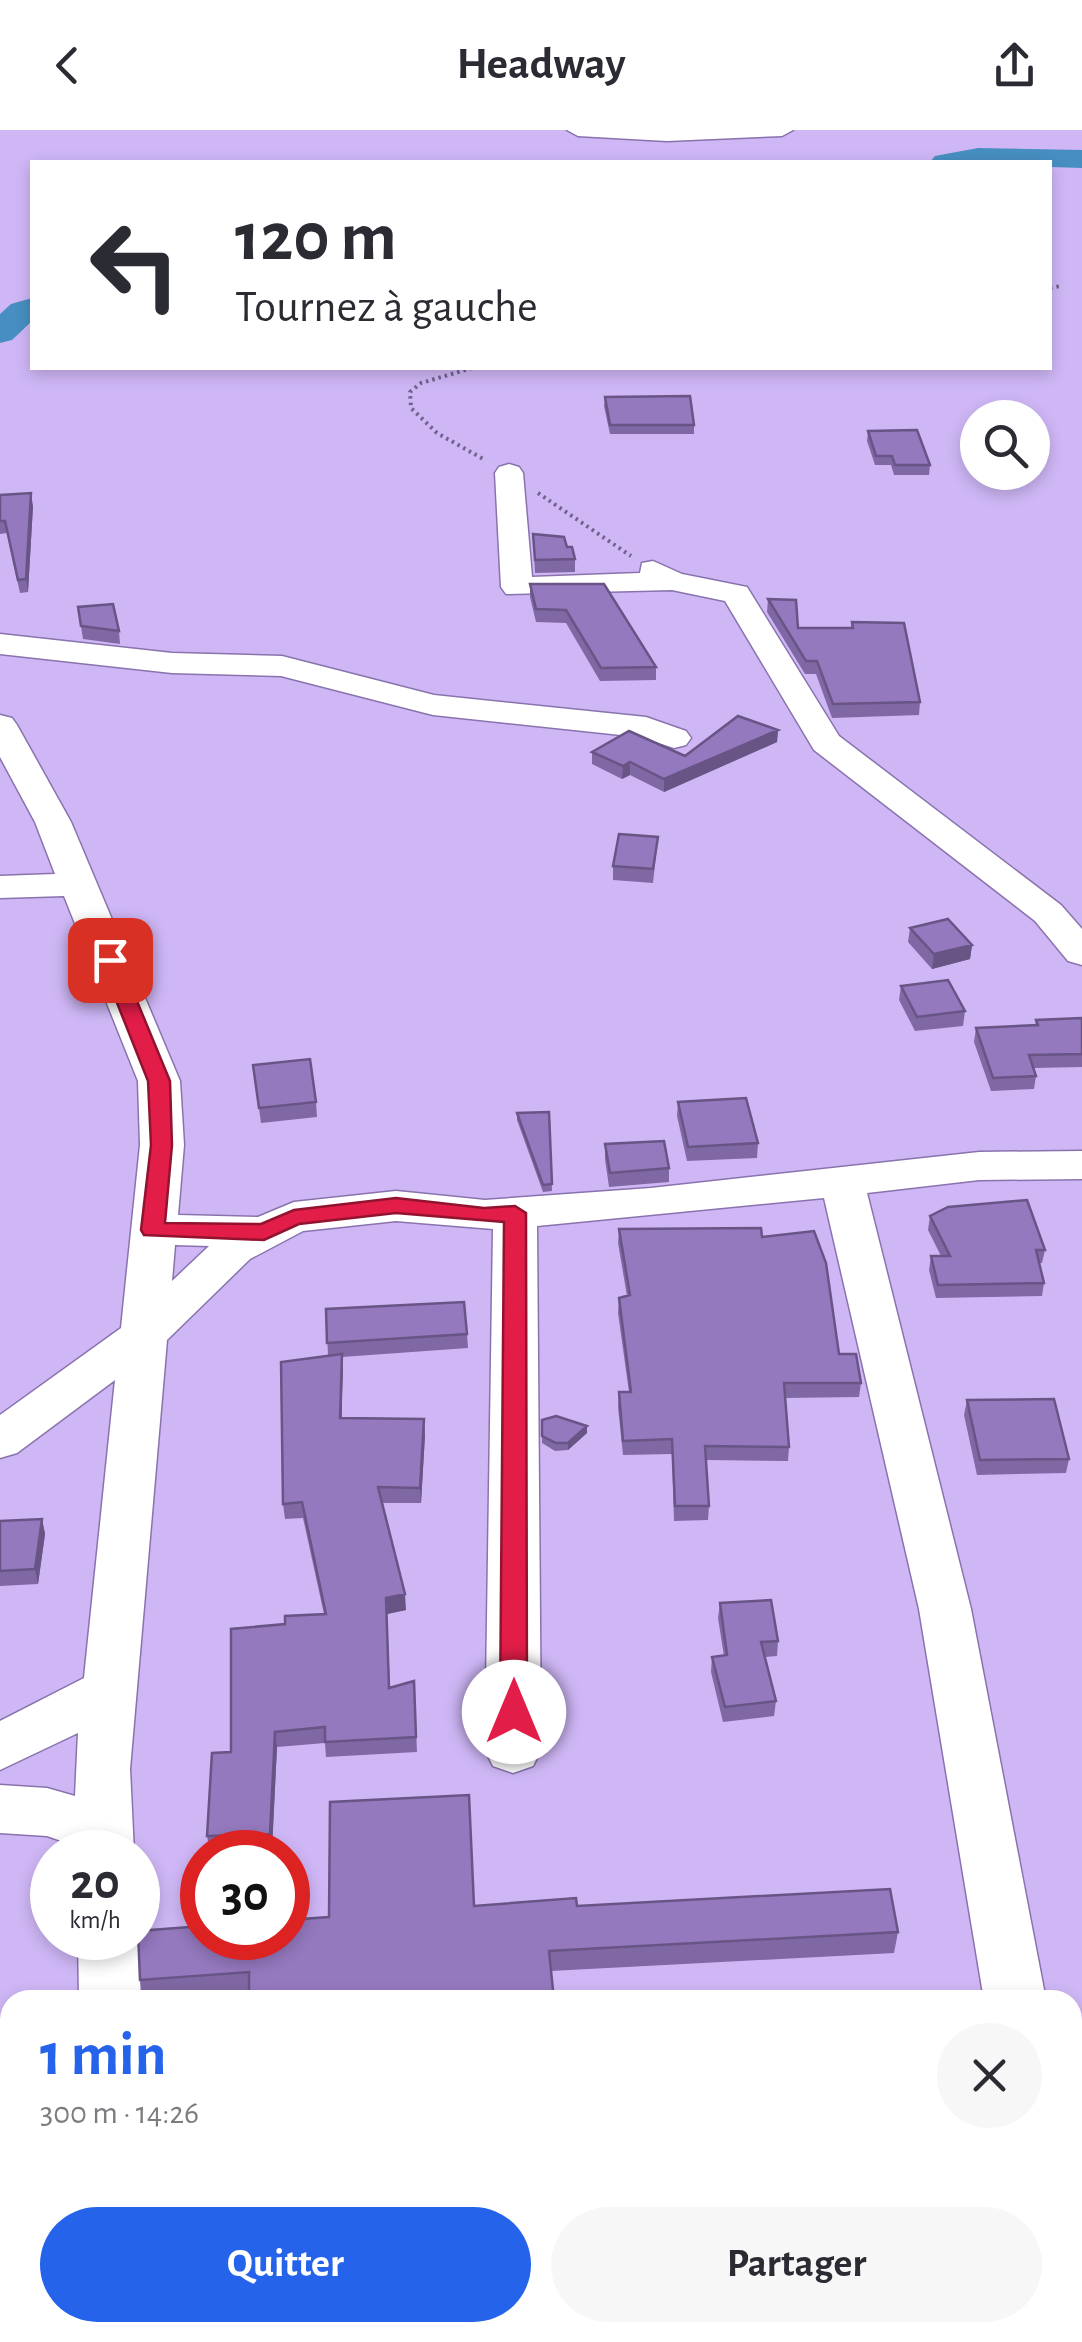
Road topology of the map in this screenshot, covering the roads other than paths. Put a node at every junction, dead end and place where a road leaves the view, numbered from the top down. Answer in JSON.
{"nodes":[{"id":1,"x":578,"y":130,"type":"edge"},
{"id":2,"x":782,"y":130,"type":"edge"},
{"id":3,"x":509,"y":473,"type":"dead end"},
{"id":4,"x":0,"y":644,"type":"edge"},
{"id":5,"x":0,"y":725,"type":"edge"},
{"id":6,"x":674,"y":738,"type":"dead end"},
{"id":7,"x":79,"y":884,"type":"junction"},
{"id":8,"x":0,"y":887,"type":"edge"},
{"id":9,"x":1082,"y":952,"type":"edge"},
{"id":10,"x":1082,"y":1165,"type":"edge"},
{"id":11,"x":842,"y":1182,"type":"junction"},
{"id":12,"x":515,"y":1213,"type":"junction"},
{"id":13,"x":152,"y":1230,"type":"junction"},
{"id":14,"x":264,"y":1232,"type":"junction"},
{"id":15,"x":141,"y":1337,"type":"junction"},
{"id":16,"x":0,"y":1440,"type":"edge"},
{"id":17,"x":109,"y":1691,"type":"junction"},
{"id":18,"x":0,"y":1747,"type":"edge"},
{"id":19,"x":513,"y":1750,"type":"dead end"},
{"id":20,"x":0,"y":1809,"type":"edge"},
{"id":21,"x":83,"y":1830,"type":"edge"},
{"id":22,"x":105,"y":1830,"type":"edge"},
{"id":23,"x":109,"y":1960,"type":"edge"},
{"id":24,"x":110,"y":1990,"type":"edge"},
{"id":25,"x":1013,"y":1990,"type":"edge"}],
"edges":[{"from":1,"to":2,"type":"street"},
{"from":3,"to":9,"type":"street"},
{"from":4,"to":6,"type":"street"},
{"from":5,"to":7,"type":"street"},
{"from":7,"to":8,"type":"street"},
{"from":7,"to":13,"type":"street"},
{"from":10,"to":11,"type":"street"},
{"from":11,"to":12,"type":"street"},
{"from":11,"to":25,"type":"street"},
{"from":12,"to":14,"type":"street"},
{"from":12,"to":19,"type":"street"},
{"from":13,"to":14,"type":"street"},
{"from":13,"to":15,"type":"street"},
{"from":14,"to":15,"type":"street"},
{"from":15,"to":16,"type":"street"},
{"from":15,"to":17,"type":"street"},
{"from":17,"to":18,"type":"street"},
{"from":17,"to":22,"type":"street"},
{"from":20,"to":21,"type":"street"},
{"from":23,"to":24,"type":"street"}]}
